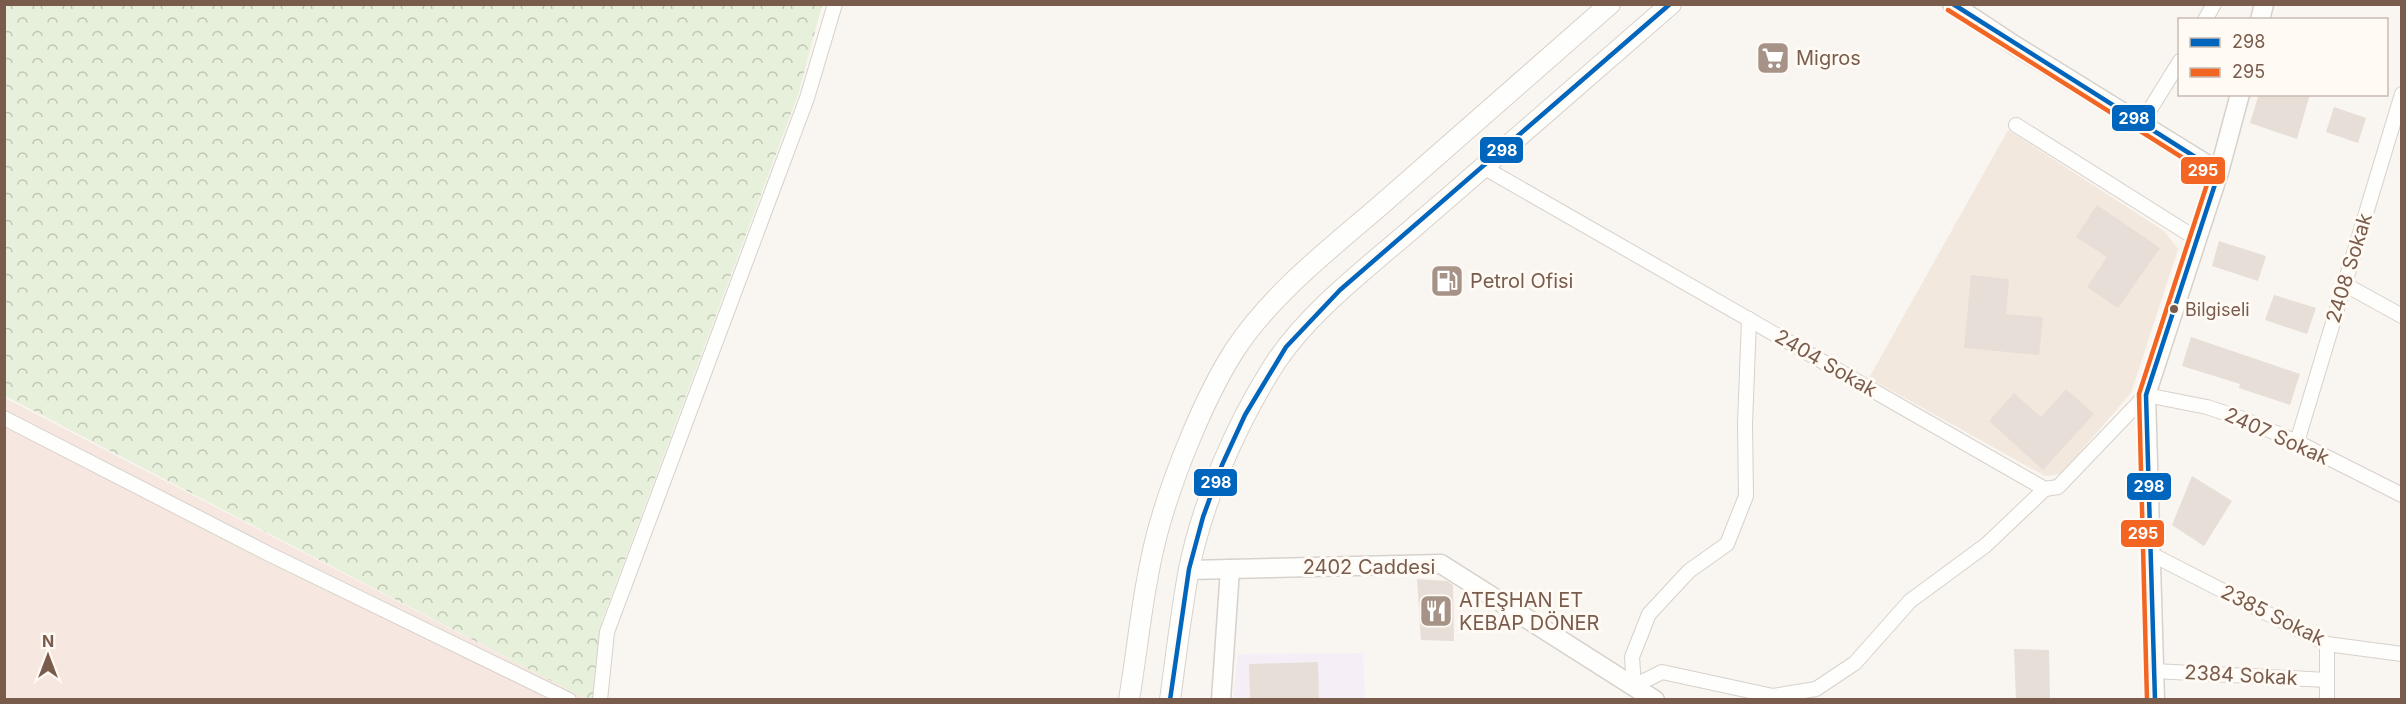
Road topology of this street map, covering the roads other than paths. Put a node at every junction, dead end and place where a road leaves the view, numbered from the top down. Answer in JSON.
{"nodes":[{"id":1,"x":835,"y":4,"type":"edge"},
{"id":2,"x":1610,"y":4,"type":"edge"},
{"id":3,"x":1671,"y":4,"type":"edge"},
{"id":4,"x":1952,"y":4,"type":"edge"},
{"id":5,"x":2214,"y":4,"type":"edge"},
{"id":6,"x":2206,"y":18,"type":"edge"},
{"id":7,"x":2178,"y":64,"type":"edge"},
{"id":8,"x":2402,"y":94,"type":"edge"},
{"id":9,"x":2239,"y":96,"type":"edge"},
{"id":10,"x":2141,"y":124,"type":"junction"},
{"id":11,"x":2016,"y":125,"type":"dead end"},
{"id":12,"x":2396,"y":129,"type":"edge"},
{"id":13,"x":1483,"y":167,"type":"junction"},
{"id":14,"x":2219,"y":172,"type":"junction"},
{"id":15,"x":2197,"y":239,"type":"junction"},
{"id":16,"x":2344,"y":284,"type":"junction"},
{"id":17,"x":2402,"y":316,"type":"edge"},
{"id":18,"x":1749,"y":319,"type":"junction"},
{"id":19,"x":2146,"y":395,"type":"junction"},
{"id":20,"x":4,"y":418,"type":"edge"},
{"id":21,"x":2297,"y":442,"type":"junction"},
{"id":22,"x":2045,"y":489,"type":"junction"},
{"id":23,"x":2402,"y":495,"type":"edge"},
{"id":24,"x":2151,"y":554,"type":"junction"},
{"id":25,"x":1230,"y":569,"type":"junction"},
{"id":26,"x":1189,"y":570,"type":"junction"},
{"id":27,"x":2327,"y":644,"type":"junction"},
{"id":28,"x":2402,"y":654,"type":"edge"},
{"id":29,"x":2154,"y":670,"type":"junction"},
{"id":30,"x":2327,"y":680,"type":"junction"},
{"id":31,"x":1634,"y":686,"type":"junction"},
{"id":32,"x":569,"y":699,"type":"edge"},
{"id":33,"x":600,"y":699,"type":"edge"},
{"id":34,"x":1130,"y":699,"type":"edge"},
{"id":35,"x":1170,"y":699,"type":"edge"},
{"id":36,"x":1221,"y":699,"type":"edge"},
{"id":37,"x":1655,"y":699,"type":"edge"},
{"id":38,"x":2155,"y":699,"type":"edge"},
{"id":39,"x":2327,"y":699,"type":"edge"}],
"edges":[{"from":1,"to":33,"type":"street"},
{"from":2,"to":34,"type":"main road"},
{"from":3,"to":13,"type":"main road"},
{"from":4,"to":10,"type":"street"},
{"from":5,"to":6,"type":"street"},
{"from":7,"to":10,"type":"street"},
{"from":8,"to":12,"type":"street","name":"2408 Sokak"},
{"from":9,"to":14,"type":"street"},
{"from":10,"to":14,"type":"street"},
{"from":11,"to":15,"type":"street"},
{"from":12,"to":16,"type":"street","name":"2408 Sokak"},
{"from":13,"to":18,"type":"street","name":"2404 Sokak"},
{"from":13,"to":26,"type":"main road"},
{"from":14,"to":15,"type":"street"},
{"from":15,"to":19,"type":"street"},
{"from":16,"to":17,"type":"street"},
{"from":16,"to":21,"type":"street","name":"2408 Sokak"},
{"from":18,"to":22,"type":"street","name":"2404 Sokak"},
{"from":18,"to":31,"type":"street"},
{"from":19,"to":21,"type":"street","name":"2407 Sokak"},
{"from":19,"to":22,"type":"street"},
{"from":19,"to":24,"type":"street"},
{"from":20,"to":32,"type":"street"},
{"from":21,"to":23,"type":"street","name":"2407 Sokak"},
{"from":22,"to":31,"type":"street"},
{"from":24,"to":27,"type":"street","name":"2385 Sokak"},
{"from":24,"to":29,"type":"street"},
{"from":25,"to":26,"type":"street","name":"2402 Caddesi"},
{"from":25,"to":31,"type":"street","name":"2402 Caddesi"},
{"from":25,"to":36,"type":"street"},
{"from":26,"to":35,"type":"main road"},
{"from":27,"to":28,"type":"street","name":"2385 Sokak"},
{"from":27,"to":30,"type":"street"},
{"from":29,"to":30,"type":"street","name":"2384 Sokak"},
{"from":29,"to":38,"type":"street"},
{"from":30,"to":39,"type":"street"},
{"from":31,"to":37,"type":"street","name":"2402 Caddesi"}]}
